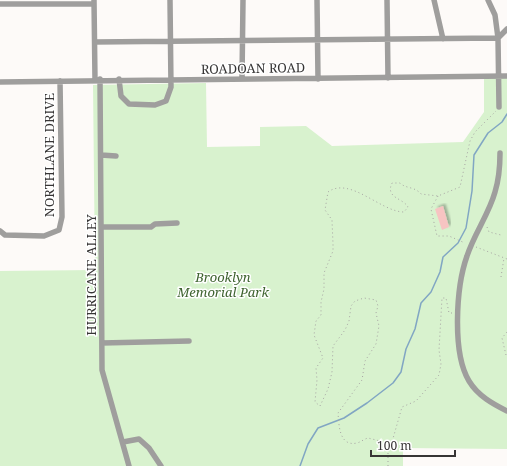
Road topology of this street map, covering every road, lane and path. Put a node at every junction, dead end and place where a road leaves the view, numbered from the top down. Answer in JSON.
{"nodes":[{"id":1,"x":170,"y":0,"type":"edge"},
{"id":2,"x":244,"y":0,"type":"edge"},
{"id":3,"x":317,"y":0,"type":"edge"},
{"id":4,"x":387,"y":0,"type":"edge"},
{"id":5,"x":434,"y":0,"type":"edge"},
{"id":6,"x":488,"y":0,"type":"edge"},
{"id":7,"x":94,"y":2,"type":"edge"},
{"id":8,"x":0,"y":4,"type":"edge"},
{"id":9,"x":507,"y":29,"type":"edge"},
{"id":10,"x":498,"y":38,"type":"junction"},
{"id":11,"x":443,"y":39,"type":"junction"},
{"id":12,"x":317,"y":40,"type":"junction"},
{"id":13,"x":387,"y":40,"type":"junction"},
{"id":14,"x":170,"y":41,"type":"junction"},
{"id":15,"x":244,"y":41,"type":"junction"},
{"id":16,"x":95,"y":42,"type":"junction"},
{"id":17,"x":498,"y":75,"type":"junction"},
{"id":18,"x":507,"y":76,"type":"edge"},
{"id":19,"x":388,"y":78,"type":"junction"},
{"id":20,"x":119,"y":79,"type":"junction"},
{"id":21,"x":242,"y":79,"type":"junction"},
{"id":22,"x":318,"y":79,"type":"junction"},
{"id":23,"x":98,"y":80,"type":"junction"},
{"id":24,"x":171,"y":80,"type":"junction"},
{"id":25,"x":60,"y":81,"type":"junction"},
{"id":26,"x":0,"y":82,"type":"edge"},
{"id":27,"x":499,"y":107,"type":"joint"},
{"id":28,"x":500,"y":153,"type":"dead end"},
{"id":29,"x":101,"y":155,"type":"junction"},
{"id":30,"x":116,"y":156,"type":"dead end"},
{"id":31,"x":438,"y":196,"type":"junction"},
{"id":32,"x":482,"y":220,"type":"junction"},
{"id":33,"x":177,"y":223,"type":"dead end"},
{"id":34,"x":101,"y":227,"type":"junction"},
{"id":35,"x":0,"y":231,"type":"edge"},
{"id":36,"x":501,"y":235,"type":"dead end"},
{"id":37,"x":468,"y":244,"type":"junction"},
{"id":38,"x":504,"y":258,"type":"junction"},
{"id":39,"x":507,"y":259,"type":"edge"},
{"id":40,"x":501,"y":277,"type":"dead end"},
{"id":41,"x":454,"y":311,"type":"dead end"},
{"id":42,"x":507,"y":332,"type":"edge"},
{"id":43,"x":189,"y":341,"type":"dead end"},
{"id":44,"x":102,"y":343,"type":"junction"},
{"id":45,"x":506,"y":355,"type":"edge"},
{"id":46,"x":507,"y":411,"type":"edge"},
{"id":47,"x":123,"y":442,"type":"junction"},
{"id":48,"x":388,"y":442,"type":"junction"},
{"id":49,"x":129,"y":466,"type":"edge"},
{"id":50,"x":161,"y":466,"type":"edge"},
{"id":51,"x":388,"y":466,"type":"edge"}],
"edges":[{"from":1,"to":14,"type":"street"},
{"from":2,"to":15,"type":"street"},
{"from":3,"to":12,"type":"street"},
{"from":4,"to":13,"type":"street"},
{"from":5,"to":11,"type":"street"},
{"from":6,"to":10,"type":"street"},
{"from":7,"to":8,"type":"street"},
{"from":7,"to":16,"type":"street","name":"HURRICANE ALLEY"},
{"from":9,"to":10,"type":"street"},
{"from":10,"to":11,"type":"street"},
{"from":10,"to":17,"type":"street"},
{"from":11,"to":13,"type":"street"},
{"from":12,"to":13,"type":"street"},
{"from":12,"to":15,"type":"street"},
{"from":12,"to":22,"type":"street"},
{"from":13,"to":19,"type":"street"},
{"from":14,"to":15,"type":"street"},
{"from":14,"to":16,"type":"street"},
{"from":14,"to":24,"type":"street"},
{"from":15,"to":21,"type":"street"},
{"from":16,"to":23,"type":"street","name":"HURRICANE ALLEY"},
{"from":17,"to":18,"type":"street","name":"ROADOAN ROAD"},
{"from":17,"to":19,"type":"street","name":"ROADOAN ROAD"},
{"from":17,"to":27,"type":"street"},
{"from":19,"to":22,"type":"street","name":"ROADOAN ROAD"},
{"from":20,"to":23,"type":"street","name":"ROADOAN ROAD"},
{"from":20,"to":24,"type":"street","name":"ROADOAN ROAD"},
{"from":20,"to":24,"type":"street"},
{"from":21,"to":22,"type":"street","name":"ROADOAN ROAD"},
{"from":21,"to":24,"type":"street","name":"ROADOAN ROAD"},
{"from":23,"to":25,"type":"street","name":"ROADOAN ROAD"},
{"from":23,"to":29,"type":"street","name":"HURRICANE ALLEY"},
{"from":25,"to":26,"type":"street","name":"ROADOAN ROAD"},
{"from":25,"to":35,"type":"street","name":"NORTHLANE DRIVE"},
{"from":27,"to":31,"type":"path"},
{"from":28,"to":32,"type":"street"},
{"from":29,"to":30,"type":"street"},
{"from":29,"to":34,"type":"street","name":"HURRICANE ALLEY"},
{"from":31,"to":37,"type":"path"},
{"from":31,"to":48,"type":"path"},
{"from":32,"to":36,"type":"path"},
{"from":32,"to":37,"type":"street"},
{"from":33,"to":34,"type":"street"},
{"from":34,"to":44,"type":"street","name":"HURRICANE ALLEY"},
{"from":37,"to":38,"type":"path"},
{"from":37,"to":46,"type":"street"},
{"from":38,"to":39,"type":"path"},
{"from":38,"to":40,"type":"path"},
{"from":41,"to":48,"type":"path"},
{"from":42,"to":45,"type":"path"},
{"from":43,"to":44,"type":"street"},
{"from":44,"to":47,"type":"street","name":"HURRICANE ALLEY"},
{"from":47,"to":49,"type":"street","name":"HURRICANE ALLEY"},
{"from":47,"to":50,"type":"street"},
{"from":48,"to":51,"type":"path"}]}
